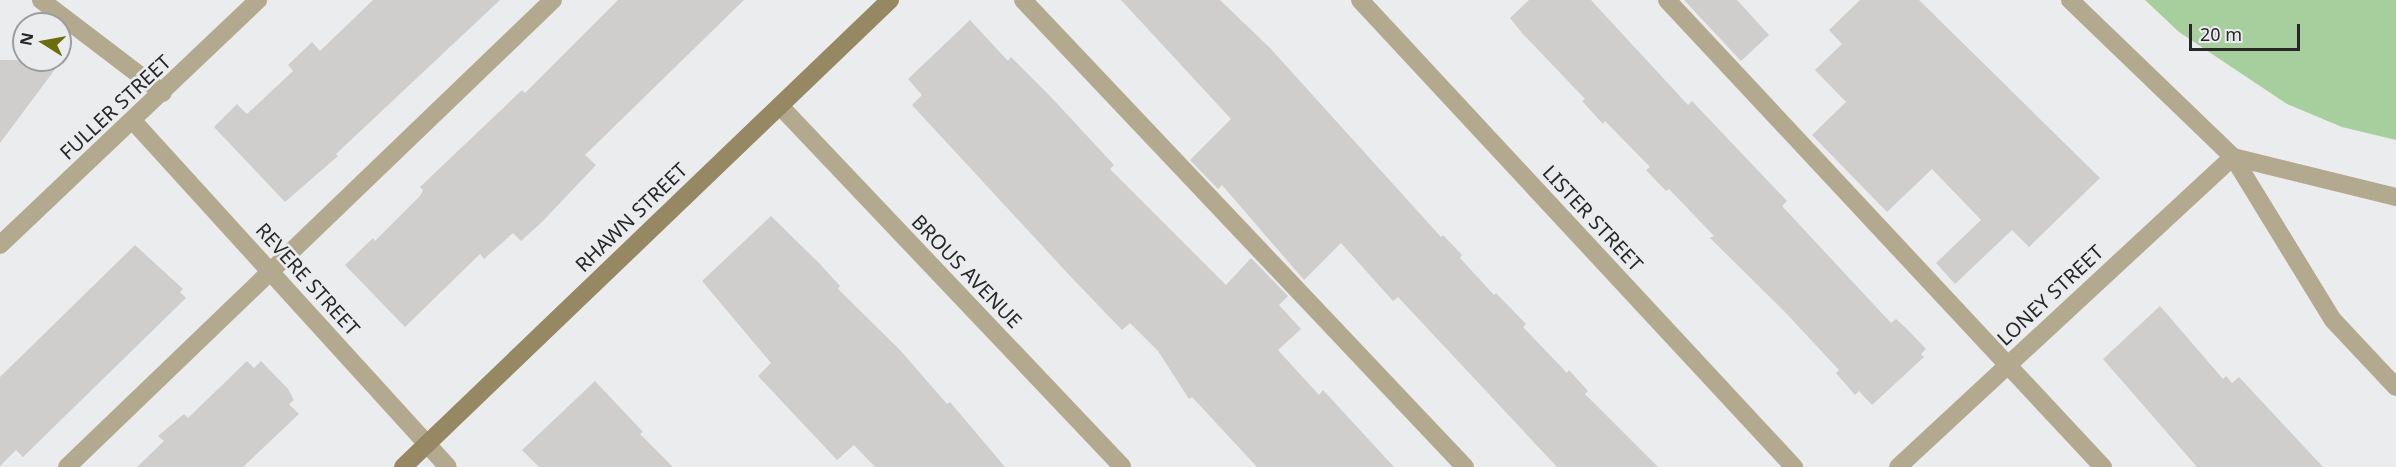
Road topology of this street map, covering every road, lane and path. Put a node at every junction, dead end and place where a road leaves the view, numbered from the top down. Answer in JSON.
{"nodes":[{"id":1,"x":41,"y":0,"type":"edge"},
{"id":2,"x":258,"y":0,"type":"edge"},
{"id":3,"x":553,"y":0,"type":"edge"},
{"id":4,"x":890,"y":0,"type":"edge"},
{"id":5,"x":1023,"y":0,"type":"edge"},
{"id":6,"x":1360,"y":0,"type":"edge"},
{"id":7,"x":1666,"y":0,"type":"edge"},
{"id":8,"x":2070,"y":0,"type":"edge"},
{"id":9,"x":163,"y":93,"type":"junction"},
{"id":10,"x":780,"y":106,"type":"junction"},
{"id":11,"x":134,"y":122,"type":"junction"},
{"id":12,"x":2233,"y":157,"type":"junction"},
{"id":13,"x":2396,"y":197,"type":"edge"},
{"id":14,"x":2,"y":239,"type":"edge"},
{"id":15,"x":271,"y":270,"type":"junction"},
{"id":16,"x":2008,"y":365,"type":"junction"},
{"id":17,"x":2396,"y":387,"type":"edge"},
{"id":18,"x":426,"y":444,"type":"junction"},
{"id":19,"x":67,"y":467,"type":"edge"},
{"id":20,"x":403,"y":467,"type":"edge"},
{"id":21,"x":448,"y":467,"type":"edge"},
{"id":22,"x":1122,"y":467,"type":"edge"},
{"id":23,"x":1465,"y":467,"type":"edge"},
{"id":24,"x":1794,"y":467,"type":"edge"},
{"id":25,"x":1898,"y":467,"type":"edge"},
{"id":26,"x":2103,"y":467,"type":"edge"}],
"edges":[{"from":1,"to":9,"type":"street"},
{"from":2,"to":9,"type":"street","name":"FULLER STREET"},
{"from":3,"to":15,"type":"street"},
{"from":4,"to":10,"type":"main road","name":"RHAWN STREET"},
{"from":5,"to":23,"type":"street"},
{"from":6,"to":24,"type":"street","name":"LISTER STREET"},
{"from":7,"to":16,"type":"street"},
{"from":8,"to":12,"type":"street"},
{"from":9,"to":11,"type":"street","name":"FULLER STREET"},
{"from":10,"to":18,"type":"main road","name":"RHAWN STREET"},
{"from":10,"to":22,"type":"street","name":"BROUS AVENUE"},
{"from":11,"to":14,"type":"street","name":"FULLER STREET"},
{"from":11,"to":15,"type":"street","name":"REVERE STREET"},
{"from":12,"to":13,"type":"street"},
{"from":12,"to":16,"type":"street","name":"LONEY STREET"},
{"from":12,"to":17,"type":"street"},
{"from":15,"to":18,"type":"street","name":"REVERE STREET"},
{"from":15,"to":19,"type":"street"},
{"from":16,"to":25,"type":"street","name":"LONEY STREET"},
{"from":16,"to":26,"type":"street"},
{"from":18,"to":20,"type":"main road","name":"RHAWN STREET"},
{"from":18,"to":21,"type":"street","name":"REVERE STREET"}]}
